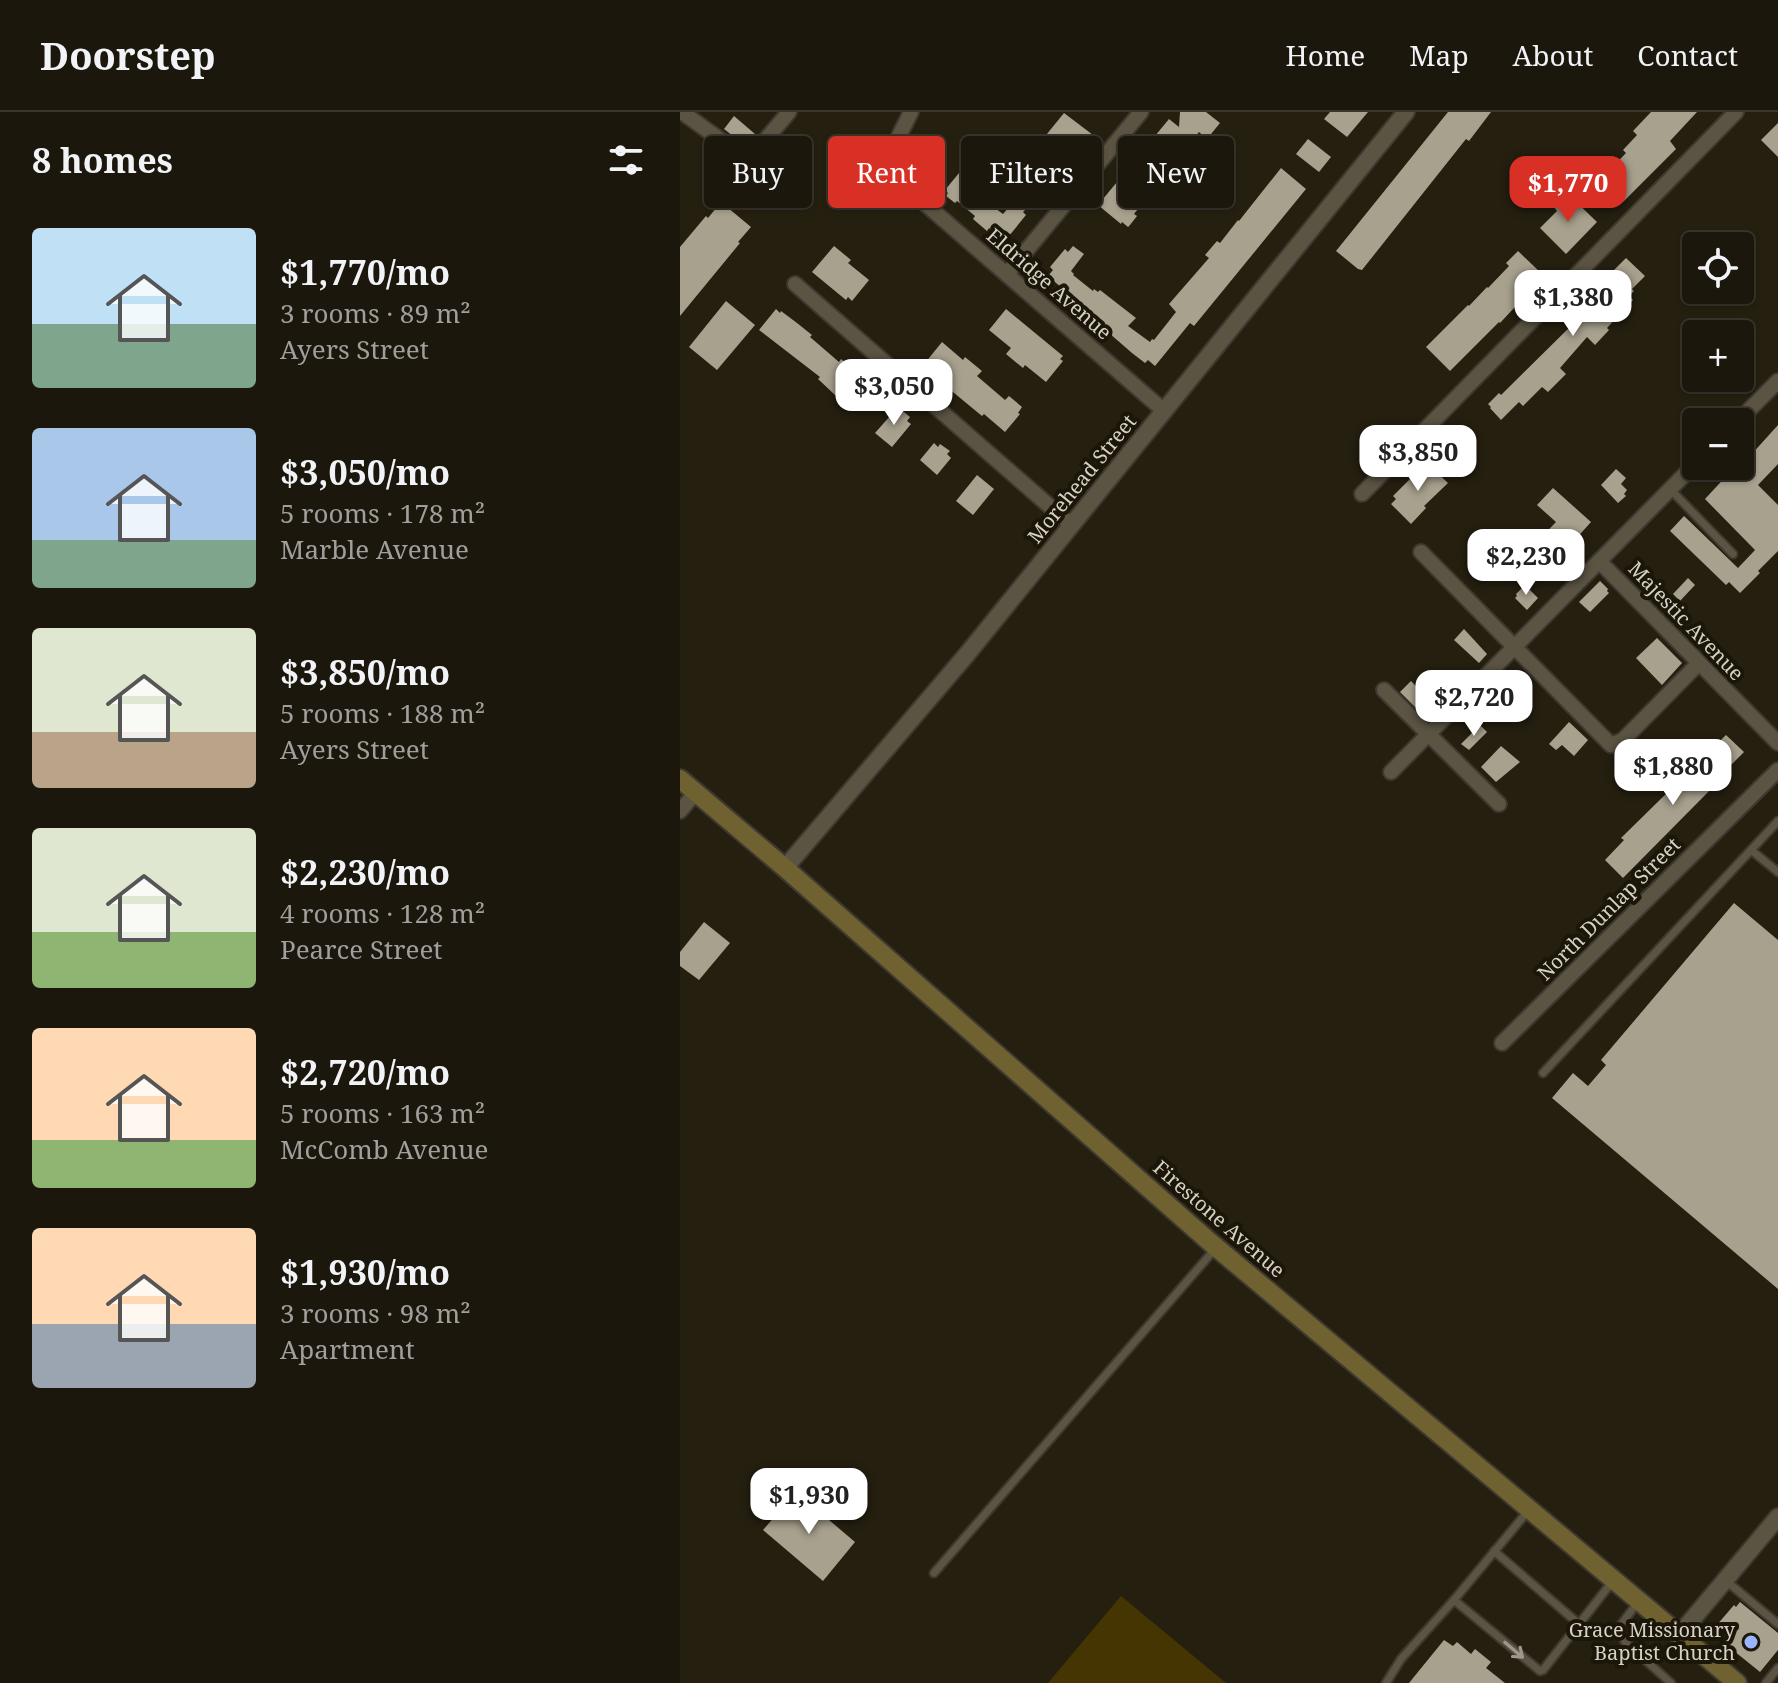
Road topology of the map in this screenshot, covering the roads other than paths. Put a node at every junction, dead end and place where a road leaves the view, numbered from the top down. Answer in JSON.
{"nodes":[{"id":1,"x":682,"y":112,"type":"edge"},
{"id":2,"x":789,"y":112,"type":"edge"},
{"id":3,"x":911,"y":112,"type":"edge"},
{"id":4,"x":1141,"y":112,"type":"edge"},
{"id":5,"x":1406,"y":112,"type":"edge"},
{"id":6,"x":1736,"y":112,"type":"edge"},
{"id":7,"x":1007,"y":274,"type":"junction"},
{"id":8,"x":795,"y":284,"type":"dead end"},
{"id":9,"x":1778,"y":381,"type":"edge"},
{"id":10,"x":1751,"y":408,"type":"edge"},
{"id":11,"x":1163,"y":410,"type":"junction"},
{"id":12,"x":1682,"y":477,"type":"edge"},
{"id":13,"x":1670,"y":489,"type":"junction"},
{"id":14,"x":1362,"y":494,"type":"dead end"},
{"id":15,"x":1070,"y":524,"type":"junction"},
{"id":16,"x":1421,"y":552,"type":"dead end"},
{"id":17,"x":1733,"y":554,"type":"dead end"},
{"id":18,"x":1599,"y":561,"type":"junction"},
{"id":19,"x":1515,"y":647,"type":"junction"},
{"id":20,"x":1699,"y":663,"type":"junction"},
{"id":21,"x":1384,"y":690,"type":"dead end"},
{"id":22,"x":1428,"y":734,"type":"junction"},
{"id":23,"x":1778,"y":743,"type":"edge"},
{"id":24,"x":1778,"y":770,"type":"edge"},
{"id":25,"x":1391,"y":772,"type":"dead end"},
{"id":26,"x":680,"y":779,"type":"edge"},
{"id":27,"x":696,"y":792,"type":"junction"},
{"id":28,"x":1499,"y":804,"type":"dead end"},
{"id":29,"x":680,"y":811,"type":"edge"},
{"id":30,"x":1778,"y":821,"type":"edge"},
{"id":31,"x":1751,"y":850,"type":"junction"},
{"id":32,"x":785,"y":868,"type":"junction"},
{"id":33,"x":1778,"y":872,"type":"edge"},
{"id":34,"x":1502,"y":1043,"type":"dead end"},
{"id":35,"x":1543,"y":1073,"type":"dead end"},
{"id":36,"x":1216,"y":1248,"type":"junction"},
{"id":37,"x":1529,"y":1509,"type":"junction"},
{"id":38,"x":1777,"y":1520,"type":"edge"},
{"id":39,"x":1494,"y":1551,"type":"junction"},
{"id":40,"x":934,"y":1573,"type":"dead end"},
{"id":41,"x":1614,"y":1580,"type":"junction"},
{"id":42,"x":1725,"y":1580,"type":"junction"},
{"id":43,"x":1454,"y":1600,"type":"junction"},
{"id":44,"x":1639,"y":1600,"type":"junction"},
{"id":45,"x":1579,"y":1624,"type":"junction"},
{"id":46,"x":1778,"y":1624,"type":"edge"},
{"id":47,"x":1680,"y":1634,"type":"junction"},
{"id":48,"x":1778,"y":1668,"type":"edge"},
{"id":49,"x":1386,"y":1683,"type":"edge"},
{"id":50,"x":1671,"y":1683,"type":"edge"},
{"id":51,"x":1737,"y":1683,"type":"edge"},
{"id":52,"x":1766,"y":1683,"type":"edge"}],
"edges":[{"from":1,"to":2,"type":"street"},
{"from":3,"to":7,"type":"street","name":"Eldridge Avenue"},
{"from":4,"to":7,"type":"street"},
{"from":5,"to":11,"type":"street","name":"Morehead Street"},
{"from":6,"to":14,"type":"street"},
{"from":7,"to":11,"type":"street","name":"Eldridge Avenue"},
{"from":8,"to":15,"type":"street"},
{"from":9,"to":10,"type":"street"},
{"from":11,"to":15,"type":"street","name":"Morehead Street"},
{"from":12,"to":13,"type":"street"},
{"from":13,"to":17,"type":"lane"},
{"from":13,"to":18,"type":"street"},
{"from":15,"to":32,"type":"street","name":"Morehead Street"},
{"from":16,"to":19,"type":"street"},
{"from":18,"to":19,"type":"street"},
{"from":18,"to":20,"type":"street","name":"Majestic Avenue"},
{"from":19,"to":20,"type":"street"},
{"from":19,"to":22,"type":"street"},
{"from":20,"to":23,"type":"street","name":"Majestic Avenue"},
{"from":21,"to":22,"type":"street"},
{"from":22,"to":25,"type":"street"},
{"from":22,"to":28,"type":"street"},
{"from":24,"to":34,"type":"street","name":"North Dunlap Street"},
{"from":26,"to":27,"type":"main road","name":"Firestone Avenue"},
{"from":27,"to":29,"type":"street"},
{"from":27,"to":32,"type":"main road","name":"Firestone Avenue"},
{"from":30,"to":31,"type":"lane"},
{"from":31,"to":33,"type":"lane"},
{"from":31,"to":35,"type":"lane"},
{"from":32,"to":36,"type":"main road","name":"Firestone Avenue"},
{"from":36,"to":37,"type":"main road","name":"Firestone Avenue"},
{"from":36,"to":40,"type":"lane"},
{"from":37,"to":39,"type":"lane"},
{"from":37,"to":41,"type":"main road","name":"Firestone Avenue"},
{"from":38,"to":42,"type":"street"},
{"from":39,"to":43,"type":"lane"},
{"from":39,"to":45,"type":"lane"},
{"from":41,"to":44,"type":"main road","name":"Firestone Avenue"},
{"from":41,"to":45,"type":"lane"},
{"from":42,"to":46,"type":"lane"},
{"from":42,"to":47,"type":"street"},
{"from":43,"to":45,"type":"lane","one_way":true},
{"from":43,"to":49,"type":"lane"},
{"from":44,"to":47,"type":"main road","name":"Firestone Avenue"},
{"from":44,"to":50,"type":"lane"},
{"from":47,"to":51,"type":"main road","name":"Firestone Avenue"},
{"from":48,"to":52,"type":"lane"}]}
